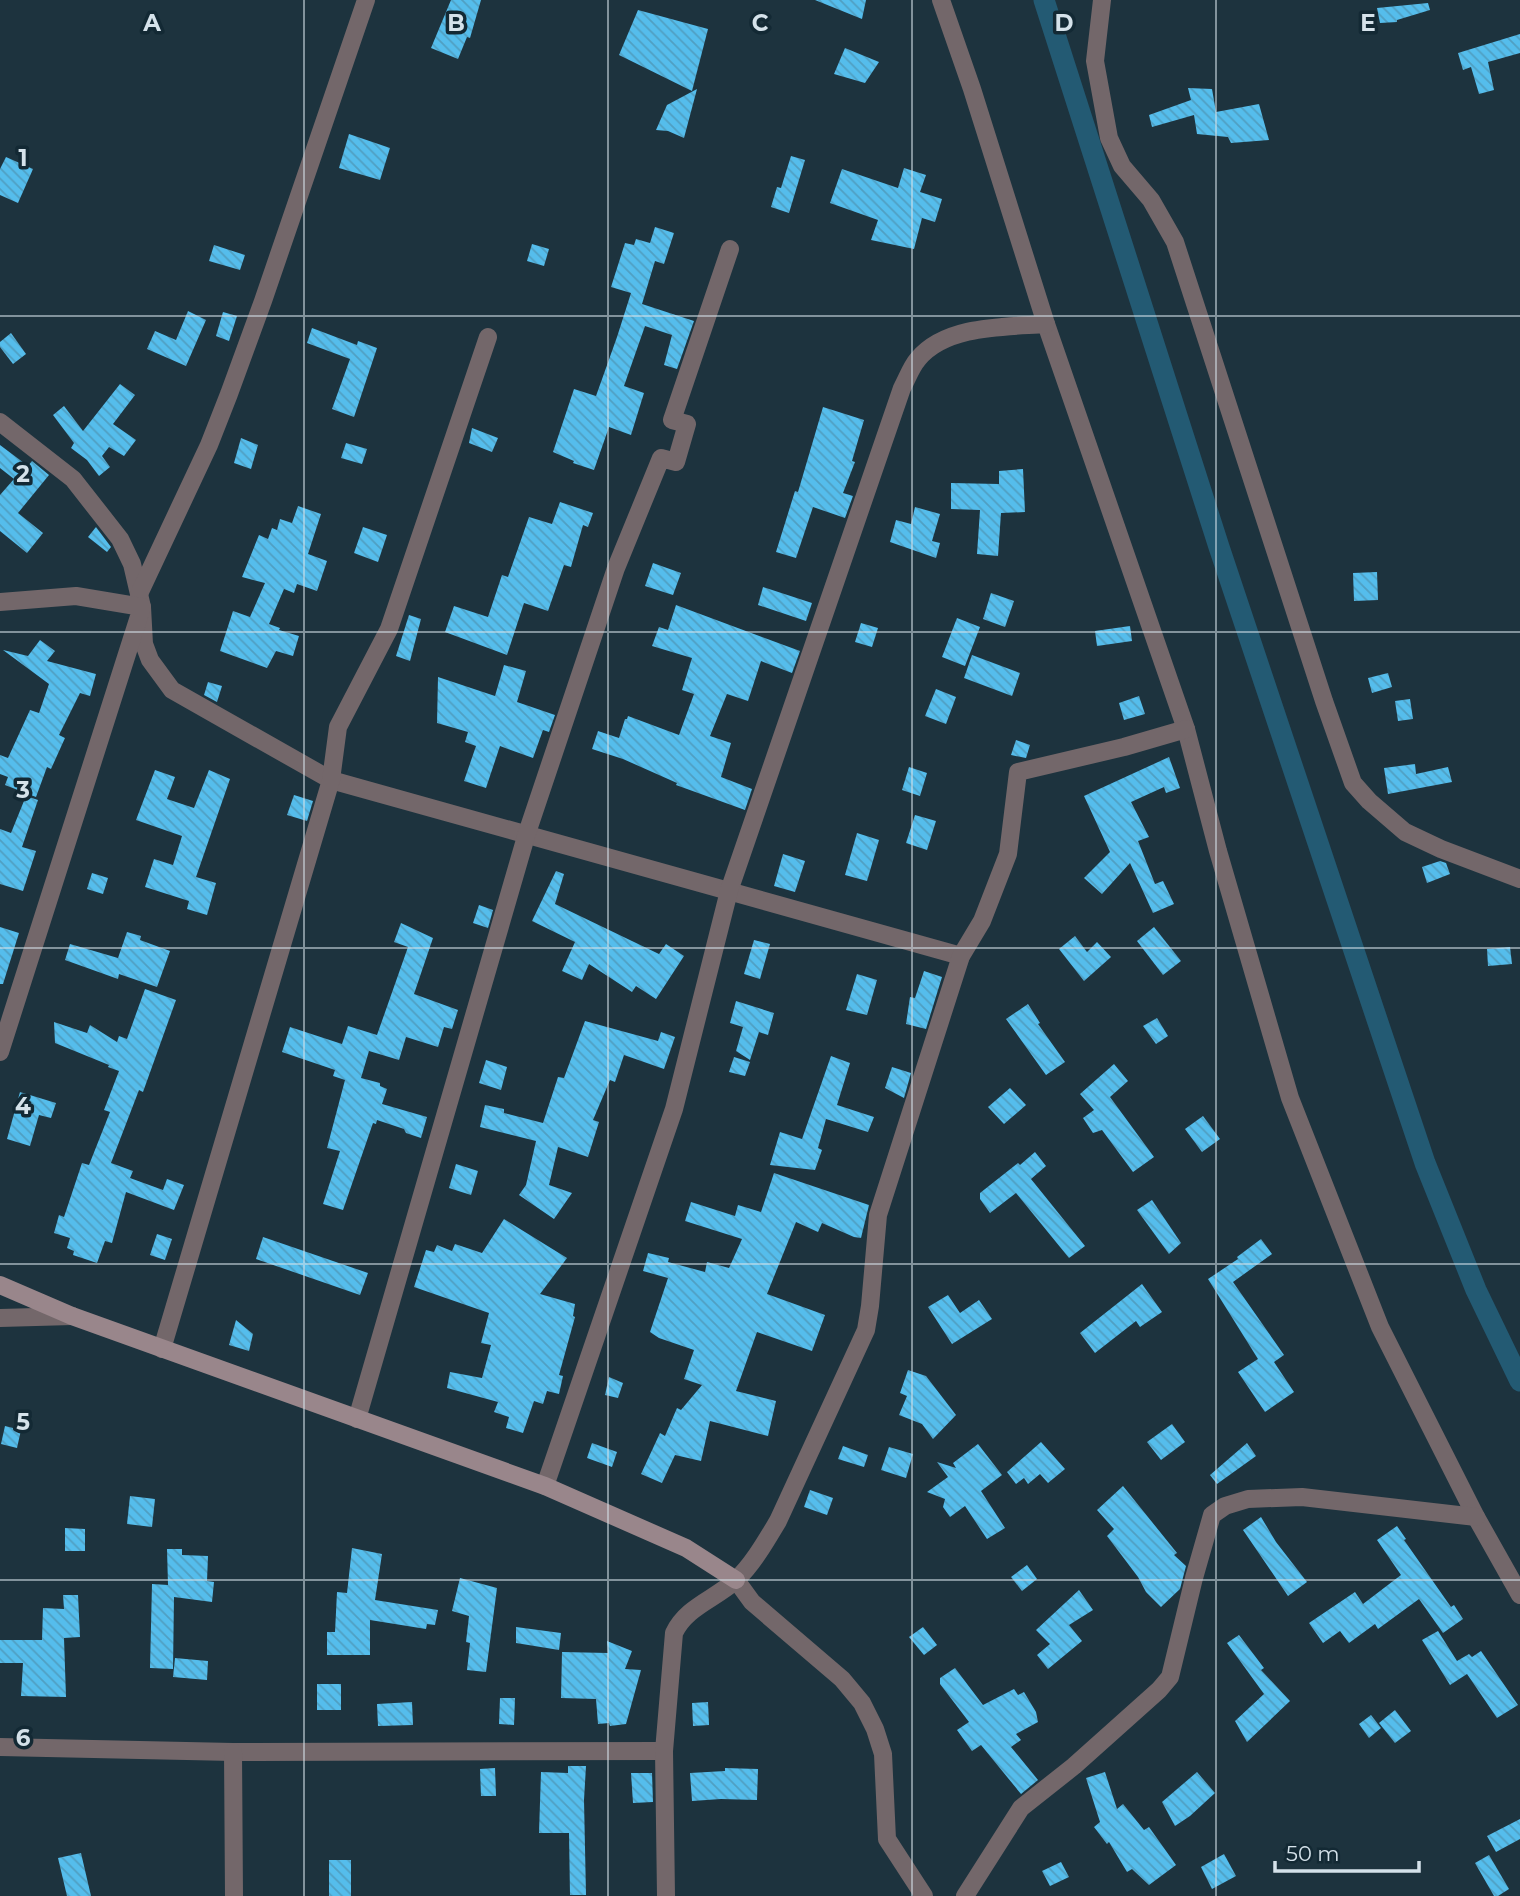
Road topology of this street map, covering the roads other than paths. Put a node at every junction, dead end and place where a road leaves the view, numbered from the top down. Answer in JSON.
{"nodes":[{"id":1,"x":366,"y":0,"type":"edge"},
{"id":2,"x":941,"y":0,"type":"edge"},
{"id":3,"x":1102,"y":0,"type":"edge"},
{"id":4,"x":730,"y":249,"type":"dead end"},
{"id":5,"x":1046,"y":324,"type":"junction"},
{"id":6,"x":488,"y":337,"type":"dead end"},
{"id":7,"x":0,"y":422,"type":"edge"},
{"id":8,"x":140,"y":600,"type":"junction"},
{"id":9,"x":0,"y":602,"type":"edge"},
{"id":10,"x":1186,"y":729,"type":"junction"},
{"id":11,"x":331,"y":780,"type":"junction"},
{"id":12,"x":527,"y":833,"type":"junction"},
{"id":13,"x":1520,"y":878,"type":"edge"},
{"id":14,"x":729,"y":891,"type":"junction"},
{"id":15,"x":961,"y":956,"type":"junction"},
{"id":16,"x":0,"y":1052,"type":"edge"},
{"id":17,"x":0,"y":1285,"type":"edge"},
{"id":18,"x":72,"y":1316,"type":"junction"},
{"id":19,"x":0,"y":1318,"type":"edge"},
{"id":20,"x":162,"y":1349,"type":"junction"},
{"id":21,"x":357,"y":1419,"type":"junction"},
{"id":22,"x":545,"y":1486,"type":"junction"},
{"id":23,"x":1476,"y":1517,"type":"junction"},
{"id":24,"x":736,"y":1580,"type":"junction"},
{"id":25,"x":1520,"y":1595,"type":"edge"},
{"id":26,"x":0,"y":1747,"type":"edge"},
{"id":27,"x":664,"y":1751,"type":"junction"},
{"id":28,"x":233,"y":1752,"type":"junction"},
{"id":29,"x":234,"y":1896,"type":"edge"},
{"id":30,"x":666,"y":1896,"type":"edge"},
{"id":31,"x":924,"y":1896,"type":"edge"},
{"id":32,"x":965,"y":1896,"type":"edge"}],
"edges":[{"from":1,"to":8,"type":"street"},
{"from":2,"to":5,"type":"street"},
{"from":3,"to":13,"type":"street"},
{"from":4,"to":12,"type":"street"},
{"from":5,"to":10,"type":"street"},
{"from":5,"to":14,"type":"street"},
{"from":6,"to":11,"type":"street"},
{"from":7,"to":8,"type":"street"},
{"from":8,"to":9,"type":"street"},
{"from":8,"to":11,"type":"street"},
{"from":8,"to":16,"type":"street"},
{"from":10,"to":15,"type":"street"},
{"from":10,"to":23,"type":"street"},
{"from":11,"to":12,"type":"street"},
{"from":11,"to":20,"type":"street"},
{"from":12,"to":14,"type":"street"},
{"from":12,"to":21,"type":"street"},
{"from":14,"to":15,"type":"street"},
{"from":14,"to":22,"type":"street"},
{"from":15,"to":24,"type":"street"},
{"from":17,"to":18,"type":"main road"},
{"from":18,"to":19,"type":"street"},
{"from":18,"to":20,"type":"main road"},
{"from":20,"to":21,"type":"main road"},
{"from":21,"to":22,"type":"main road"},
{"from":22,"to":24,"type":"main road"},
{"from":23,"to":25,"type":"street"},
{"from":23,"to":32,"type":"street"},
{"from":24,"to":27,"type":"street"},
{"from":24,"to":31,"type":"street"},
{"from":26,"to":28,"type":"street"},
{"from":27,"to":28,"type":"street"},
{"from":27,"to":30,"type":"street"},
{"from":28,"to":29,"type":"street"}]}
